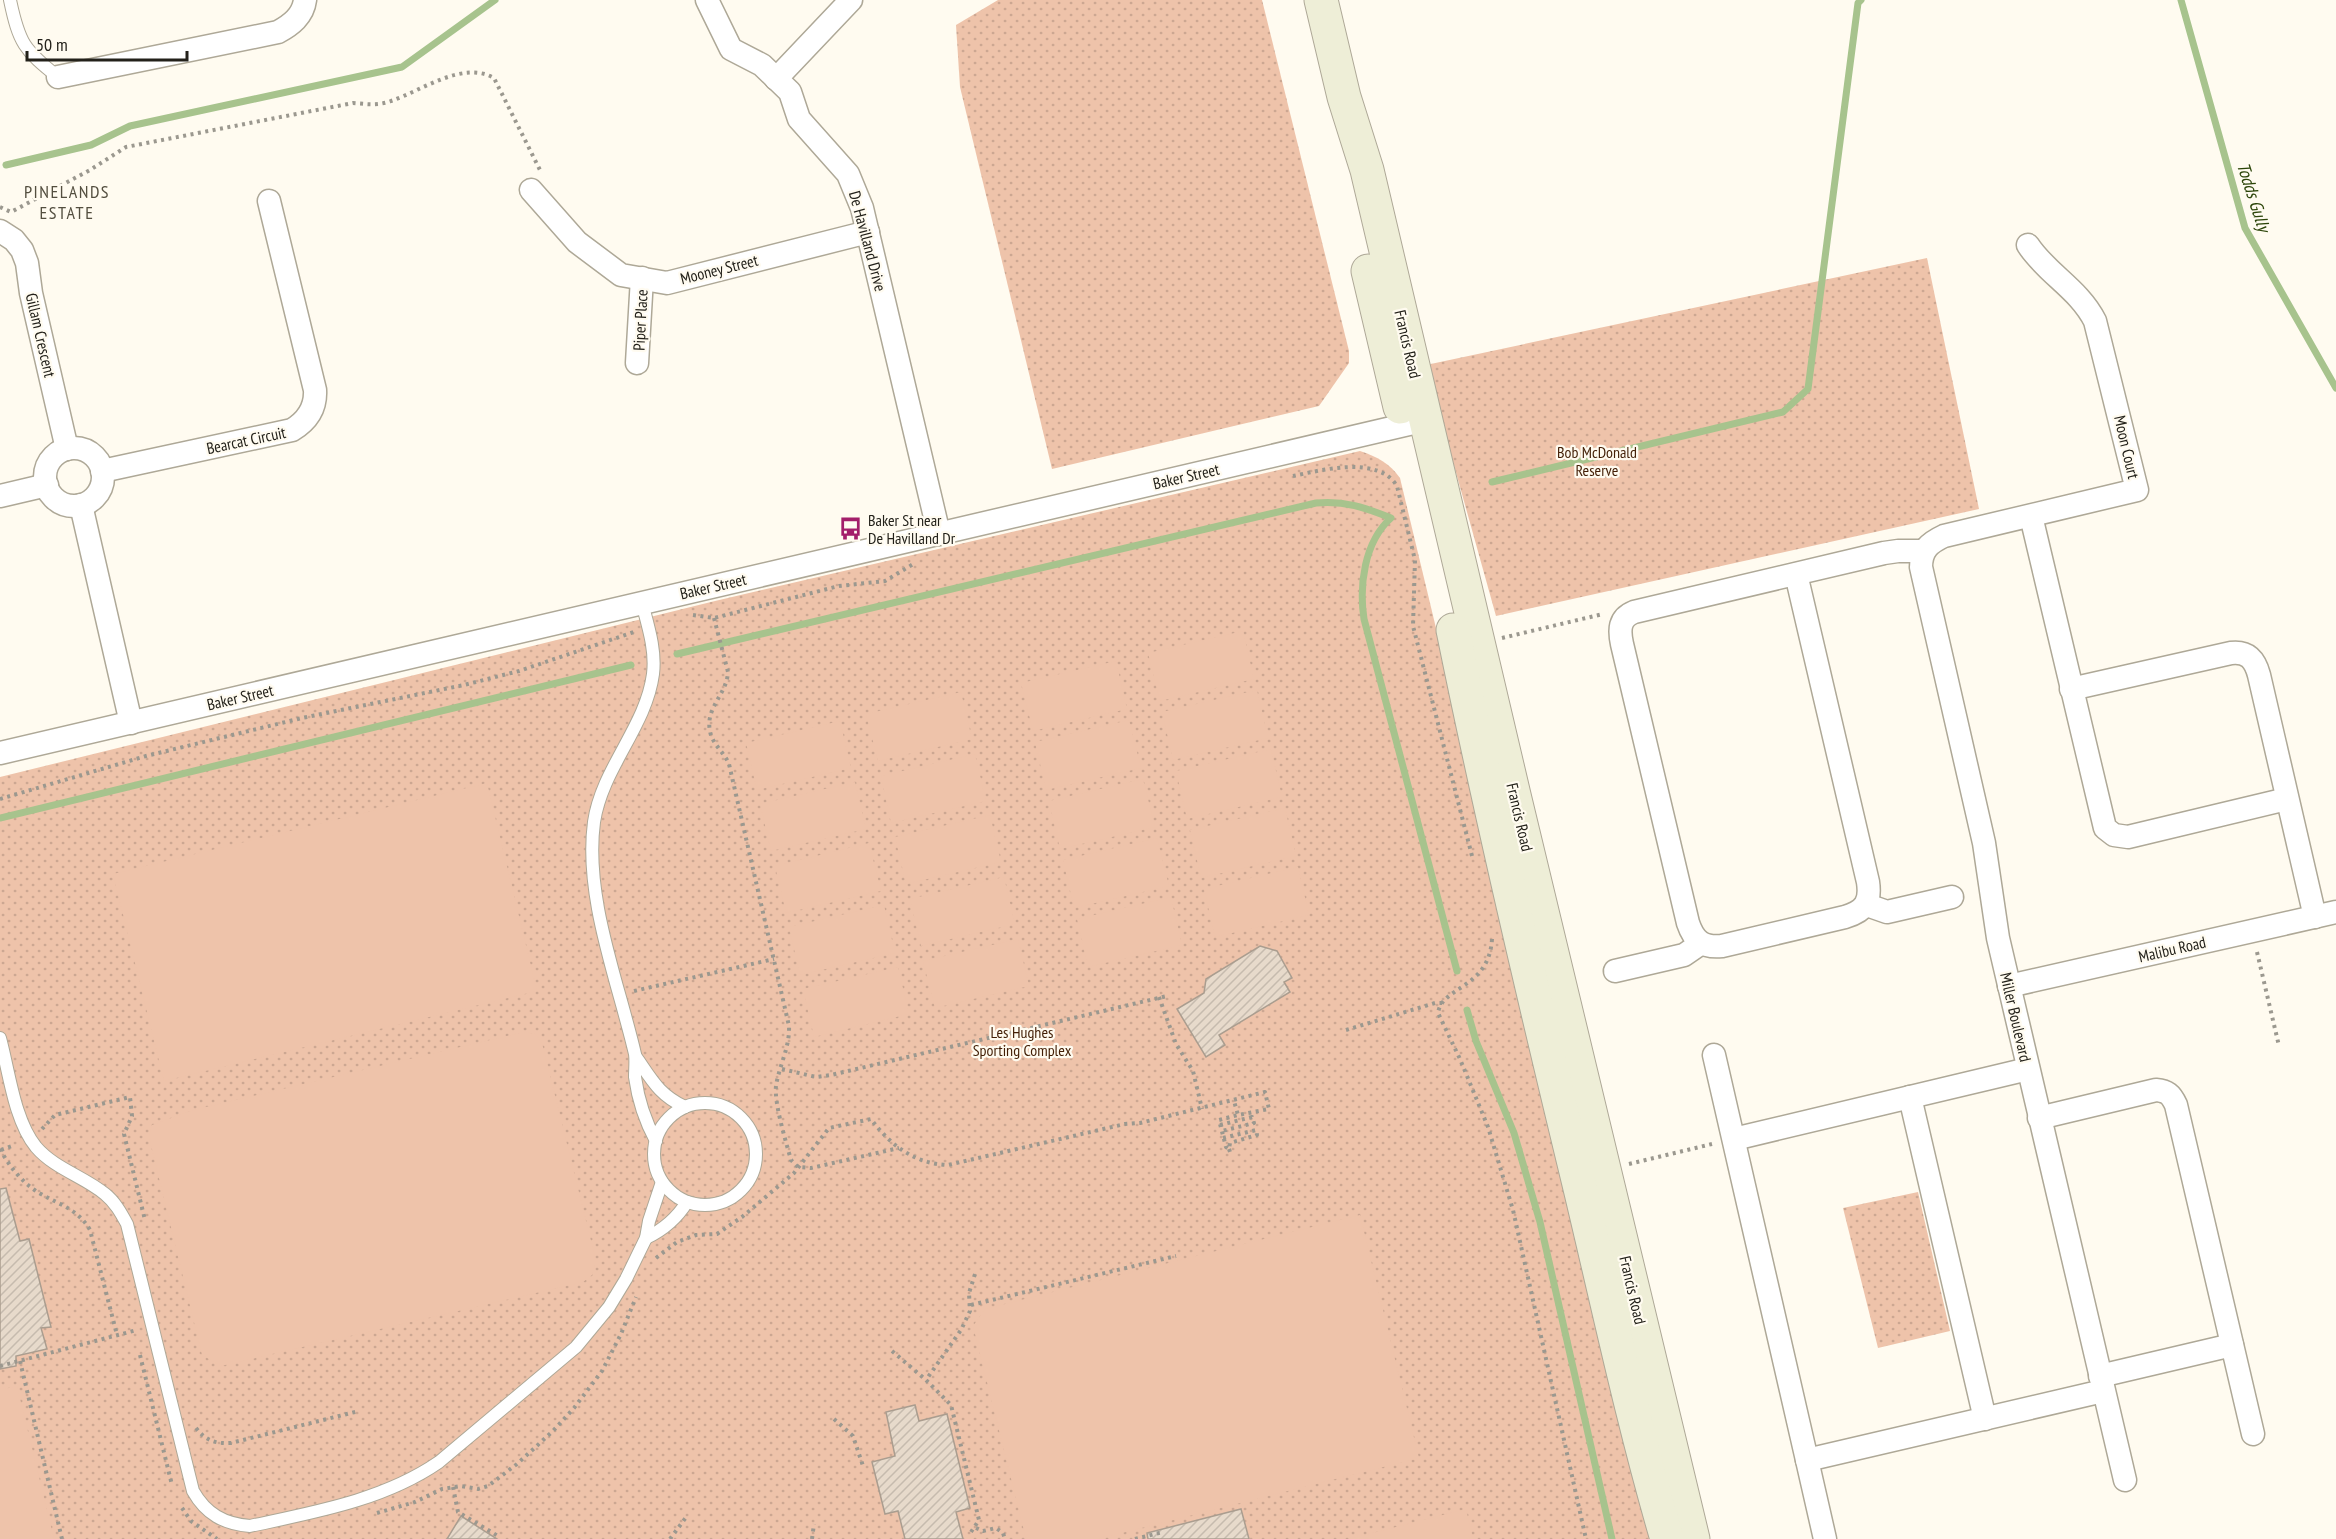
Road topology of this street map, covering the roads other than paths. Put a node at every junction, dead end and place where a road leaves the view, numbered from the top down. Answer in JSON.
{"nodes":[{"id":1,"x":10,"y":0,"type":"edge"},
{"id":2,"x":305,"y":0,"type":"edge"},
{"id":3,"x":707,"y":0,"type":"edge"},
{"id":4,"x":851,"y":0,"type":"edge"},
{"id":5,"x":1321,"y":0,"type":"edge"},
{"id":6,"x":58,"y":77,"type":"joint"},
{"id":7,"x":776,"y":79,"type":"junction"},
{"id":8,"x":531,"y":190,"type":"road end"},
{"id":9,"x":269,"y":201,"type":"dead end"},
{"id":10,"x":0,"y":231,"type":"edge"},
{"id":11,"x":868,"y":232,"type":"junction"},
{"id":12,"x":2028,"y":245,"type":"dead end"},
{"id":13,"x":642,"y":278,"type":"junction"},
{"id":14,"x":637,"y":363,"type":"dead end"},
{"id":15,"x":1415,"y":422,"type":"junction"},
{"id":16,"x":67,"y":449,"type":"junction"},
{"id":17,"x":102,"y":471,"type":"junction"},
{"id":18,"x":47,"y":485,"type":"junction"},
{"id":19,"x":0,"y":496,"type":"edge"},
{"id":20,"x":81,"y":505,"type":"junction"},
{"id":21,"x":2031,"y":516,"type":"junction"},
{"id":22,"x":939,"y":534,"type":"junction"},
{"id":23,"x":1924,"y":551,"type":"junction"},
{"id":24,"x":1796,"y":574,"type":"junction"},
{"id":25,"x":642,"y":603,"type":"junction"},
{"id":26,"x":2071,"y":690,"type":"junction"},
{"id":27,"x":130,"y":723,"type":"junction"},
{"id":28,"x":0,"y":753,"type":"edge"},
{"id":29,"x":2287,"y":799,"type":"junction"},
{"id":30,"x":1952,"y":897,"type":"dead end"},
{"id":31,"x":1866,"y":905,"type":"junction"},
{"id":32,"x":2326,"y":914,"type":"edge"},
{"id":33,"x":1700,"y":944,"type":"junction"},
{"id":34,"x":1615,"y":971,"type":"dead end"},
{"id":35,"x":2009,"y":986,"type":"junction"},
{"id":36,"x":0,"y":1038,"type":"edge"},
{"id":37,"x":1714,"y":1056,"type":"dead end"},
{"id":38,"x":636,"y":1057,"type":"junction"},
{"id":39,"x":2028,"y":1070,"type":"junction"},
{"id":40,"x":1910,"y":1097,"type":"junction"},
{"id":41,"x":685,"y":1107,"type":"junction"},
{"id":42,"x":2039,"y":1118,"type":"junction"},
{"id":43,"x":1734,"y":1139,"type":"junction"},
{"id":44,"x":656,"y":1141,"type":"junction"},
{"id":45,"x":662,"y":1182,"type":"junction"},
{"id":46,"x":687,"y":1202,"type":"junction"},
{"id":47,"x":646,"y":1238,"type":"junction"},
{"id":48,"x":2232,"y":1345,"type":"junction"},
{"id":49,"x":2102,"y":1384,"type":"junction"},
{"id":50,"x":1985,"y":1419,"type":"junction"},
{"id":51,"x":2253,"y":1434,"type":"dead end"},
{"id":52,"x":1807,"y":1460,"type":"junction"},
{"id":53,"x":2125,"y":1480,"type":"dead end"},
{"id":54,"x":1667,"y":1539,"type":"edge"},
{"id":55,"x":1693,"y":1539,"type":"edge"},
{"id":56,"x":1826,"y":1539,"type":"edge"}],
"edges":[{"from":1,"to":6,"type":"lane"},
{"from":2,"to":6,"type":"street"},
{"from":3,"to":7,"type":"street","name":"De Havilland Drive"},
{"from":4,"to":7,"type":"street"},
{"from":5,"to":15,"type":"main road","name":"Francis Road"},
{"from":7,"to":11,"type":"street","name":"De Havilland Drive"},
{"from":8,"to":13,"type":"street","name":"Mooney Street"},
{"from":9,"to":17,"type":"street","name":"Bearcat Circuit"},
{"from":10,"to":16,"type":"street","name":"Gillam Crescent"},
{"from":11,"to":13,"type":"street","name":"Mooney Street"},
{"from":11,"to":22,"type":"street","name":"De Havilland Drive"},
{"from":12,"to":21,"type":"street","name":"Moon Court"},
{"from":13,"to":14,"type":"street","name":"Piper Place"},
{"from":15,"to":22,"type":"street","name":"Baker Street"},
{"from":15,"to":54,"type":"main road","name":"Francis Road"},
{"from":15,"to":55,"type":"main road","name":"Francis Road"},
{"from":16,"to":17,"type":"street"},
{"from":16,"to":18,"type":"street"},
{"from":17,"to":20,"type":"street"},
{"from":18,"to":19,"type":"street"},
{"from":18,"to":20,"type":"street"},
{"from":20,"to":27,"type":"street"},
{"from":21,"to":23,"type":"street","name":"Moon Court"},
{"from":21,"to":26,"type":"street"},
{"from":22,"to":25,"type":"street","name":"Baker Street"},
{"from":23,"to":24,"type":"street"},
{"from":23,"to":35,"type":"street","name":"Miller Boulevard"},
{"from":24,"to":31,"type":"street"},
{"from":24,"to":33,"type":"street"},
{"from":25,"to":27,"type":"street","name":"Baker Street"},
{"from":25,"to":38,"type":"lane"},
{"from":26,"to":29,"type":"street"},
{"from":26,"to":29,"type":"street"},
{"from":27,"to":28,"type":"street","name":"Baker Street"},
{"from":29,"to":32,"type":"street"},
{"from":30,"to":31,"type":"street"},
{"from":31,"to":33,"type":"street"},
{"from":32,"to":35,"type":"street","name":"Malibu Road"},
{"from":33,"to":34,"type":"street"},
{"from":35,"to":39,"type":"street","name":"Miller Boulevard"},
{"from":36,"to":47,"type":"lane"},
{"from":37,"to":43,"type":"street"},
{"from":38,"to":41,"type":"lane"},
{"from":38,"to":44,"type":"lane"},
{"from":39,"to":40,"type":"street"},
{"from":39,"to":42,"type":"street","name":"Miller Boulevard"},
{"from":40,"to":43,"type":"street"},
{"from":40,"to":50,"type":"street"},
{"from":41,"to":44,"type":"lane"},
{"from":41,"to":46,"type":"lane"},
{"from":42,"to":48,"type":"street"},
{"from":42,"to":49,"type":"street","name":"Miller Boulevard"},
{"from":43,"to":52,"type":"street"},
{"from":44,"to":45,"type":"lane"},
{"from":45,"to":46,"type":"lane"},
{"from":45,"to":47,"type":"lane"},
{"from":46,"to":47,"type":"lane"},
{"from":48,"to":49,"type":"street"},
{"from":48,"to":51,"type":"street"},
{"from":49,"to":50,"type":"street"},
{"from":49,"to":53,"type":"street","name":"Miller Boulevard"},
{"from":50,"to":52,"type":"street"},
{"from":52,"to":56,"type":"street"}]}
